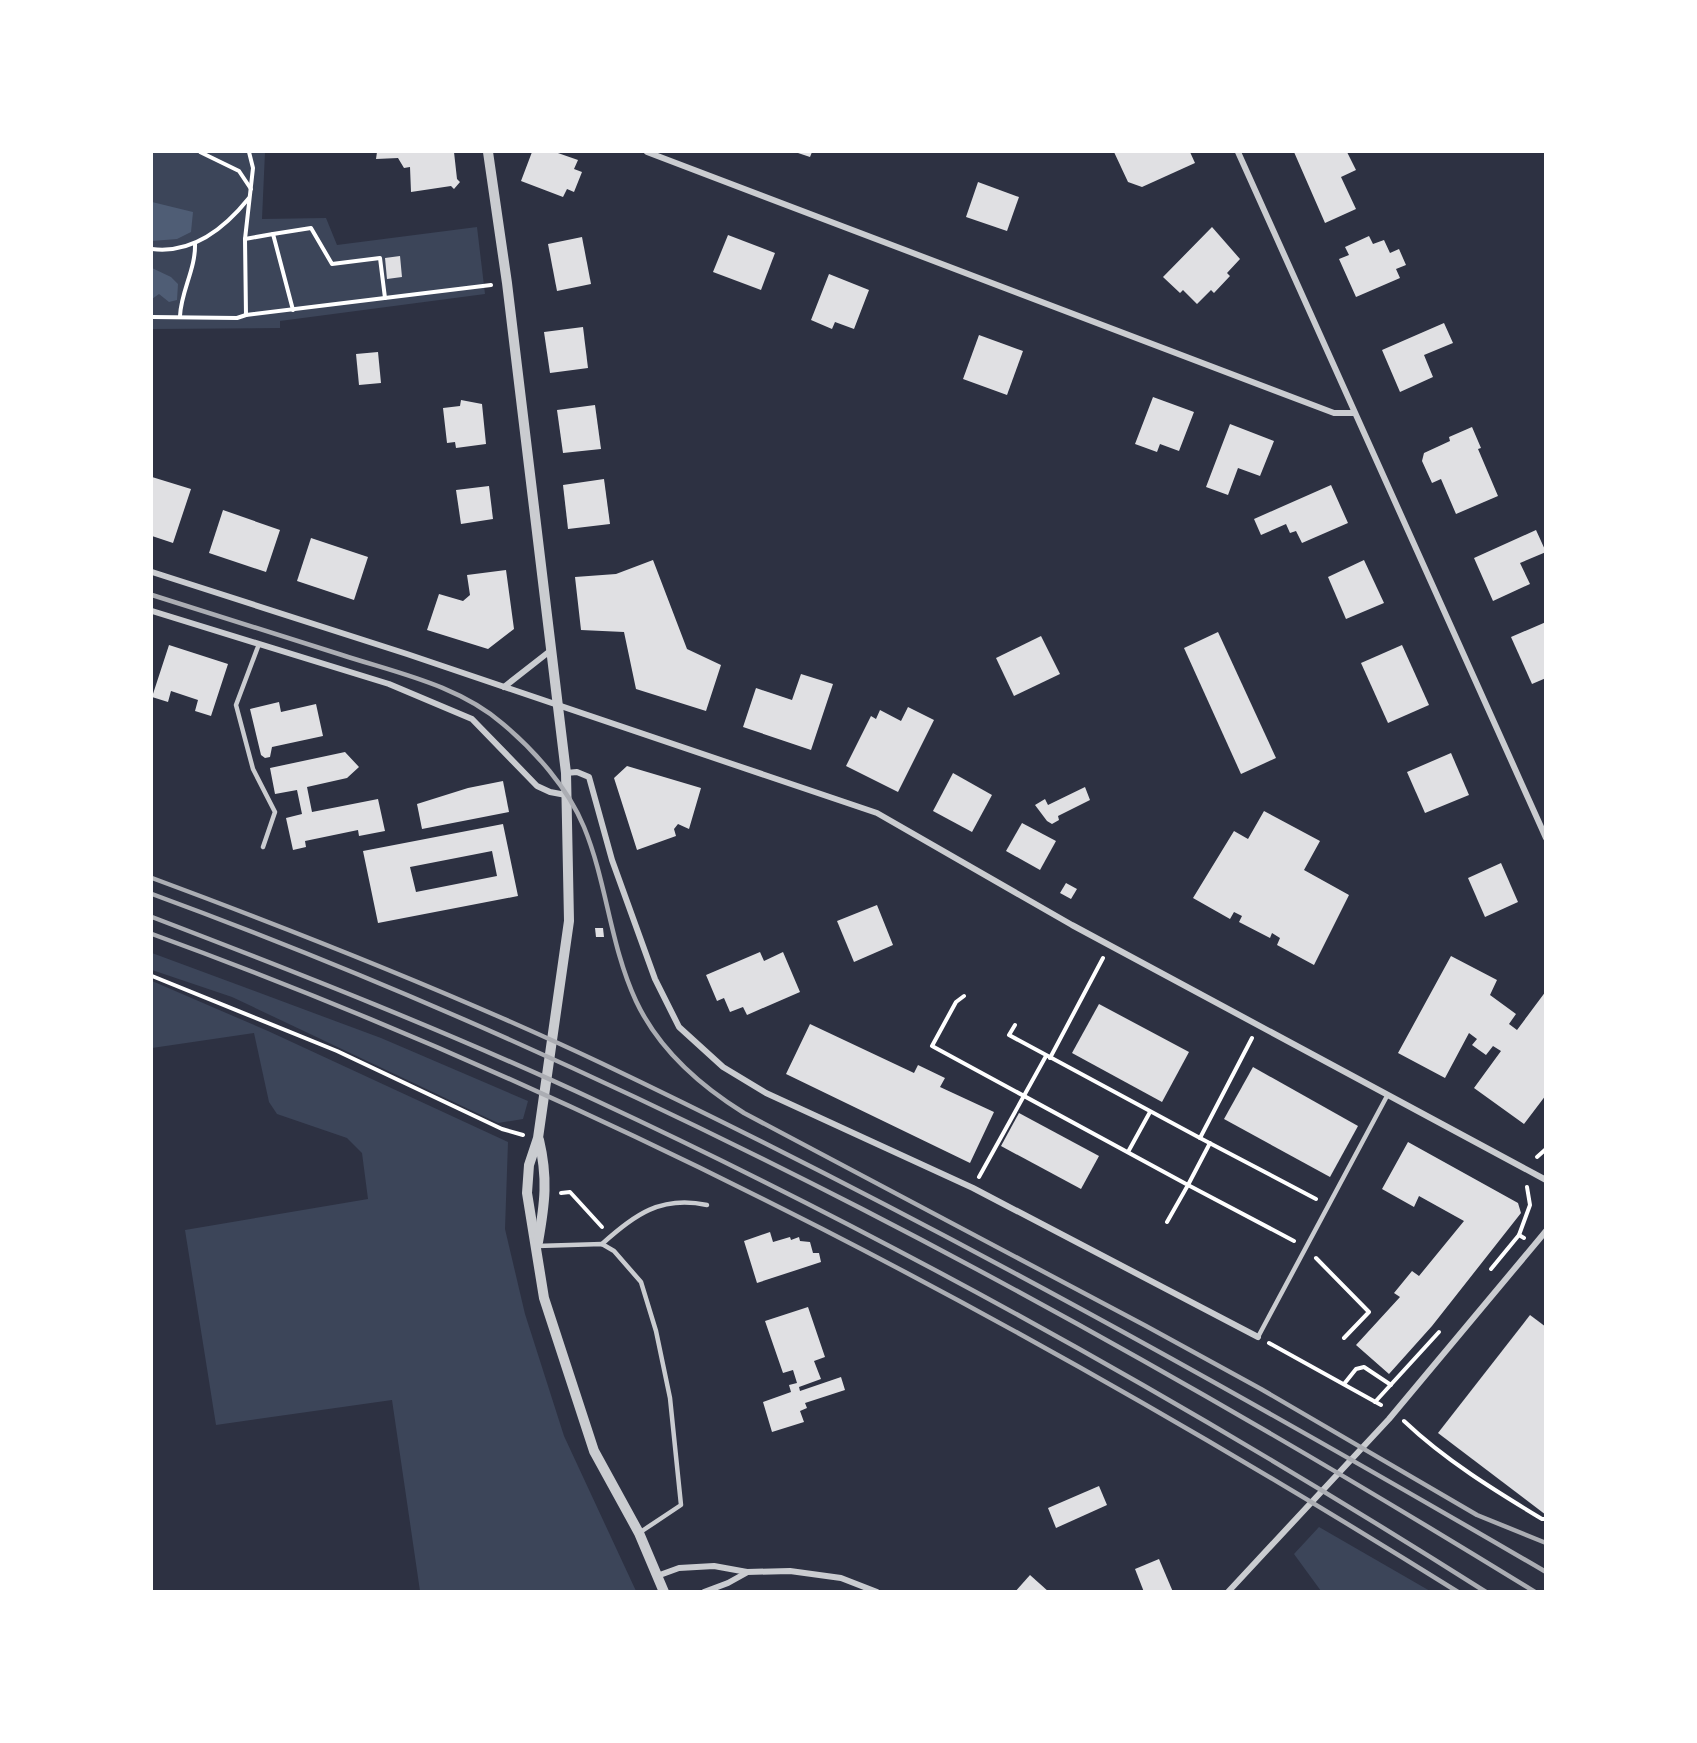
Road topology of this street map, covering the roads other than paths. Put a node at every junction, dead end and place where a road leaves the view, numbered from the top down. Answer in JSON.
{"nodes":[{"id":1,"x":488,"y":152,"type":"edge"},
{"id":2,"x":647,"y":152,"type":"edge"},
{"id":3,"x":1238,"y":152,"type":"edge"},
{"id":4,"x":1354,"y":413,"type":"junction"},
{"id":5,"x":152,"y":572,"type":"edge"},
{"id":6,"x":152,"y":611,"type":"edge"},
{"id":7,"x":259,"y":644,"type":"junction"},
{"id":8,"x":550,"y":651,"type":"junction"},
{"id":9,"x":504,"y":687,"type":"junction"},
{"id":10,"x":556,"y":705,"type":"junction"},
{"id":11,"x":566,"y":773,"type":"junction"},
{"id":12,"x":566,"y":795,"type":"junction"},
{"id":13,"x":1545,"y":838,"type":"edge"},
{"id":14,"x":263,"y":847,"type":"dead end"},
{"id":15,"x":1387,"y":1096,"type":"junction"},
{"id":16,"x":538,"y":1138,"type":"junction"},
{"id":17,"x":1545,"y":1180,"type":"edge"},
{"id":18,"x":707,"y":1205,"type":"dead end"},
{"id":19,"x":1545,"y":1231,"type":"edge"},
{"id":20,"x":602,"y":1244,"type":"junction"},
{"id":21,"x":537,"y":1246,"type":"junction"},
{"id":22,"x":1258,"y":1337,"type":"joint"},
{"id":23,"x":639,"y":1533,"type":"junction"},
{"id":24,"x":747,"y":1572,"type":"junction"},
{"id":25,"x":657,"y":1576,"type":"junction"},
{"id":26,"x":664,"y":1592,"type":"edge"},
{"id":27,"x":704,"y":1592,"type":"edge"},
{"id":28,"x":877,"y":1592,"type":"edge"},
{"id":29,"x":1228,"y":1592,"type":"edge"}],
"edges":[{"from":1,"to":8,"type":"street"},
{"from":2,"to":4,"type":"street"},
{"from":3,"to":4,"type":"street"},
{"from":4,"to":13,"type":"street"},
{"from":5,"to":9,"type":"street"},
{"from":6,"to":7,"type":"street"},
{"from":7,"to":12,"type":"street"},
{"from":7,"to":14,"type":"lane"},
{"from":8,"to":9,"type":"street"},
{"from":8,"to":10,"type":"street"},
{"from":9,"to":10,"type":"street"},
{"from":10,"to":11,"type":"street"},
{"from":10,"to":15,"type":"street"},
{"from":11,"to":12,"type":"street"},
{"from":11,"to":22,"type":"street"},
{"from":12,"to":16,"type":"street"},
{"from":15,"to":17,"type":"street"},
{"from":15,"to":22,"type":"lane"},
{"from":16,"to":21,"type":"street"},
{"from":16,"to":21,"type":"street"},
{"from":18,"to":20,"type":"lane"},
{"from":19,"to":29,"type":"street"},
{"from":20,"to":21,"type":"lane"},
{"from":20,"to":23,"type":"lane"},
{"from":21,"to":23,"type":"street"},
{"from":23,"to":25,"type":"street"},
{"from":24,"to":25,"type":"street"},
{"from":24,"to":27,"type":"street"},
{"from":24,"to":28,"type":"street"},
{"from":25,"to":26,"type":"street"}]}
